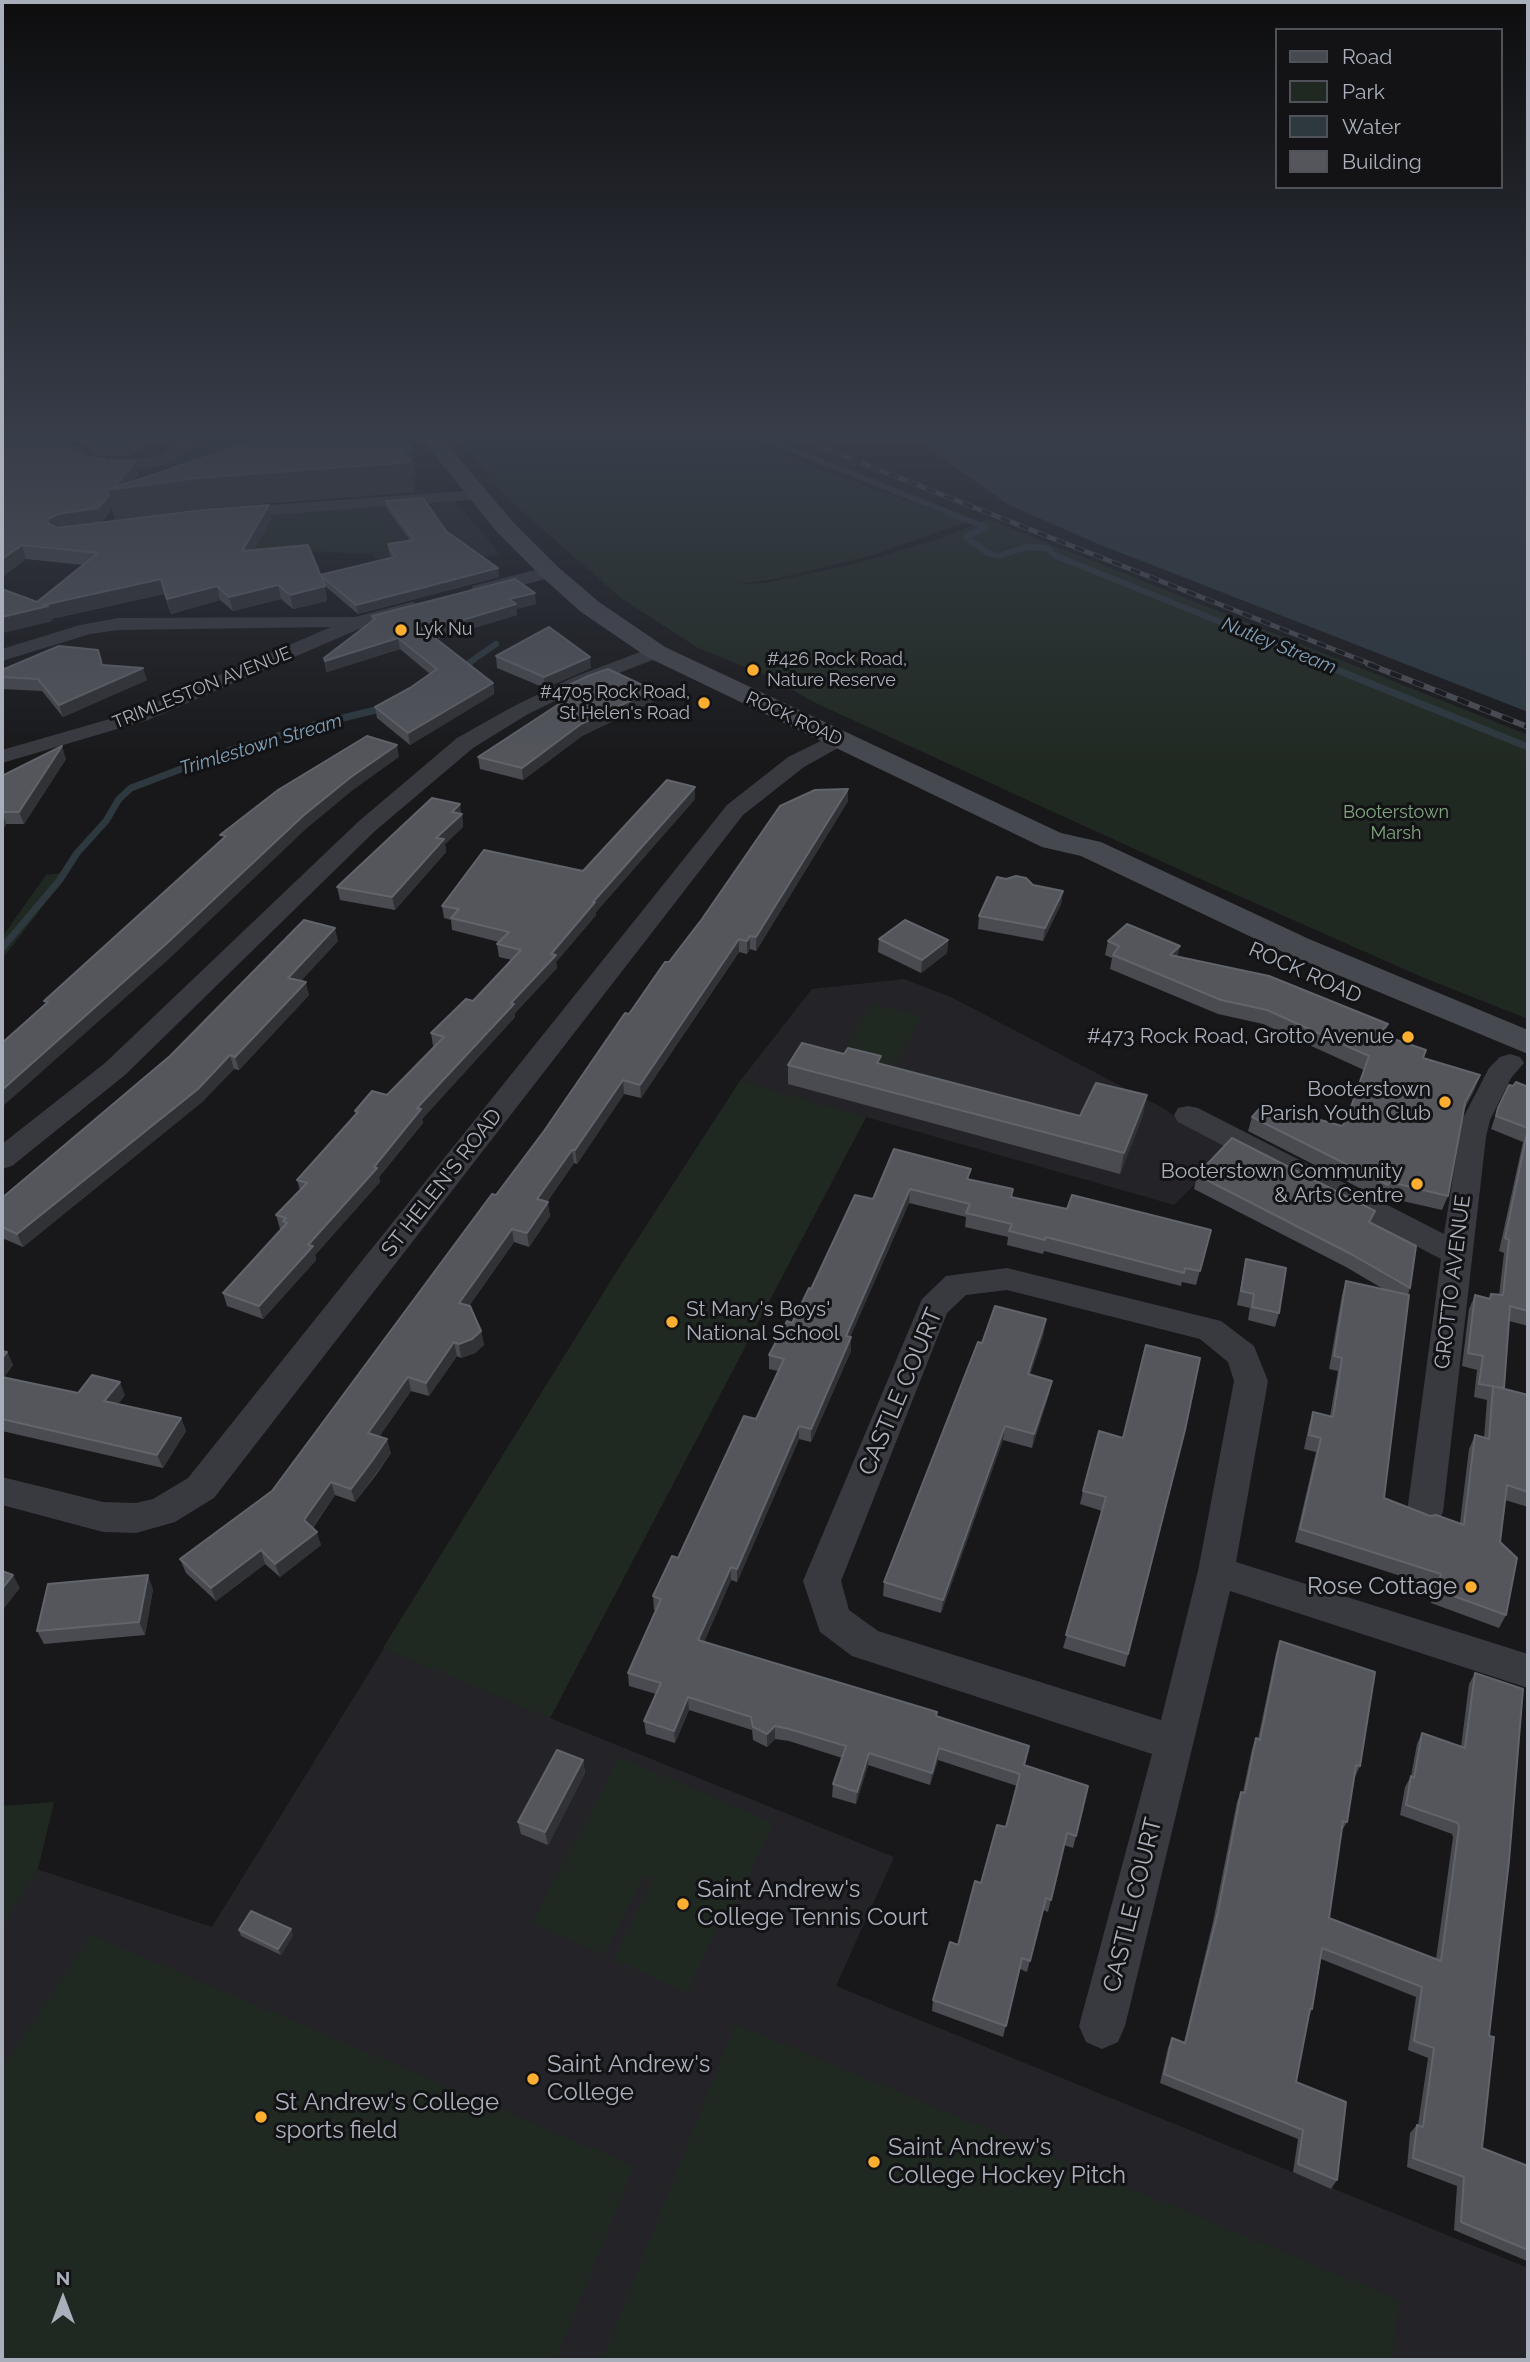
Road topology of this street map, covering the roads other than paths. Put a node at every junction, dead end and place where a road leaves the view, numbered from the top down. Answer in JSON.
{"nodes":[{"id":1,"x":527,"y":547,"type":"edge"},
{"id":2,"x":550,"y":572,"type":"junction"},
{"id":3,"x":457,"y":596,"type":"edge"},
{"id":4,"x":433,"y":603,"type":"edge"},
{"id":5,"x":359,"y":622,"type":"junction"},
{"id":6,"x":656,"y":652,"type":"junction"},
{"id":7,"x":2,"y":656,"type":"edge"},
{"id":8,"x":837,"y":739,"type":"junction"},
{"id":9,"x":2,"y":757,"type":"edge"},
{"id":10,"x":1522,"y":1059,"type":"edge"},
{"id":11,"x":1188,"y":1115,"type":"dead end"},
{"id":12,"x":2,"y":1159,"type":"edge"},
{"id":13,"x":1457,"y":1254,"type":"junction"},
{"id":14,"x":2,"y":1491,"type":"edge"},
{"id":15,"x":1425,"y":1512,"type":"edge"},
{"id":16,"x":1216,"y":1571,"type":"junction"},
{"id":17,"x":1528,"y":1671,"type":"edge"},
{"id":18,"x":1175,"y":1743,"type":"junction"},
{"id":19,"x":1102,"y":2025,"type":"dead end"}],
"edges":[{"from":1,"to":2,"type":"main road","name":"ROCK ROAD"},
{"from":2,"to":3,"type":"street"},
{"from":2,"to":6,"type":"main road","name":"ROCK ROAD"},
{"from":4,"to":5,"type":"street","name":"TRIMLESTON AVENUE"},
{"from":5,"to":7,"type":"street","name":"TRIMLESTON AVENUE"},
{"from":5,"to":9,"type":"street","name":"TRIMLESTON AVENUE"},
{"from":6,"to":8,"type":"main road","name":"ROCK ROAD"},
{"from":6,"to":12,"type":"street"},
{"from":8,"to":10,"type":"main road","name":"ROCK ROAD"},
{"from":8,"to":14,"type":"street","name":"ST HELEN'S ROAD"},
{"from":10,"to":13,"type":"street","name":"GROTTO AVENUE"},
{"from":11,"to":13,"type":"street"},
{"from":13,"to":15,"type":"street","name":"GROTTO AVENUE"},
{"from":16,"to":17,"type":"street"},
{"from":16,"to":18,"type":"street","name":"CASTLE COURT"},
{"from":16,"to":18,"type":"street","name":"CASTLE COURT"},
{"from":18,"to":19,"type":"street","name":"CASTLE COURT"}]}
